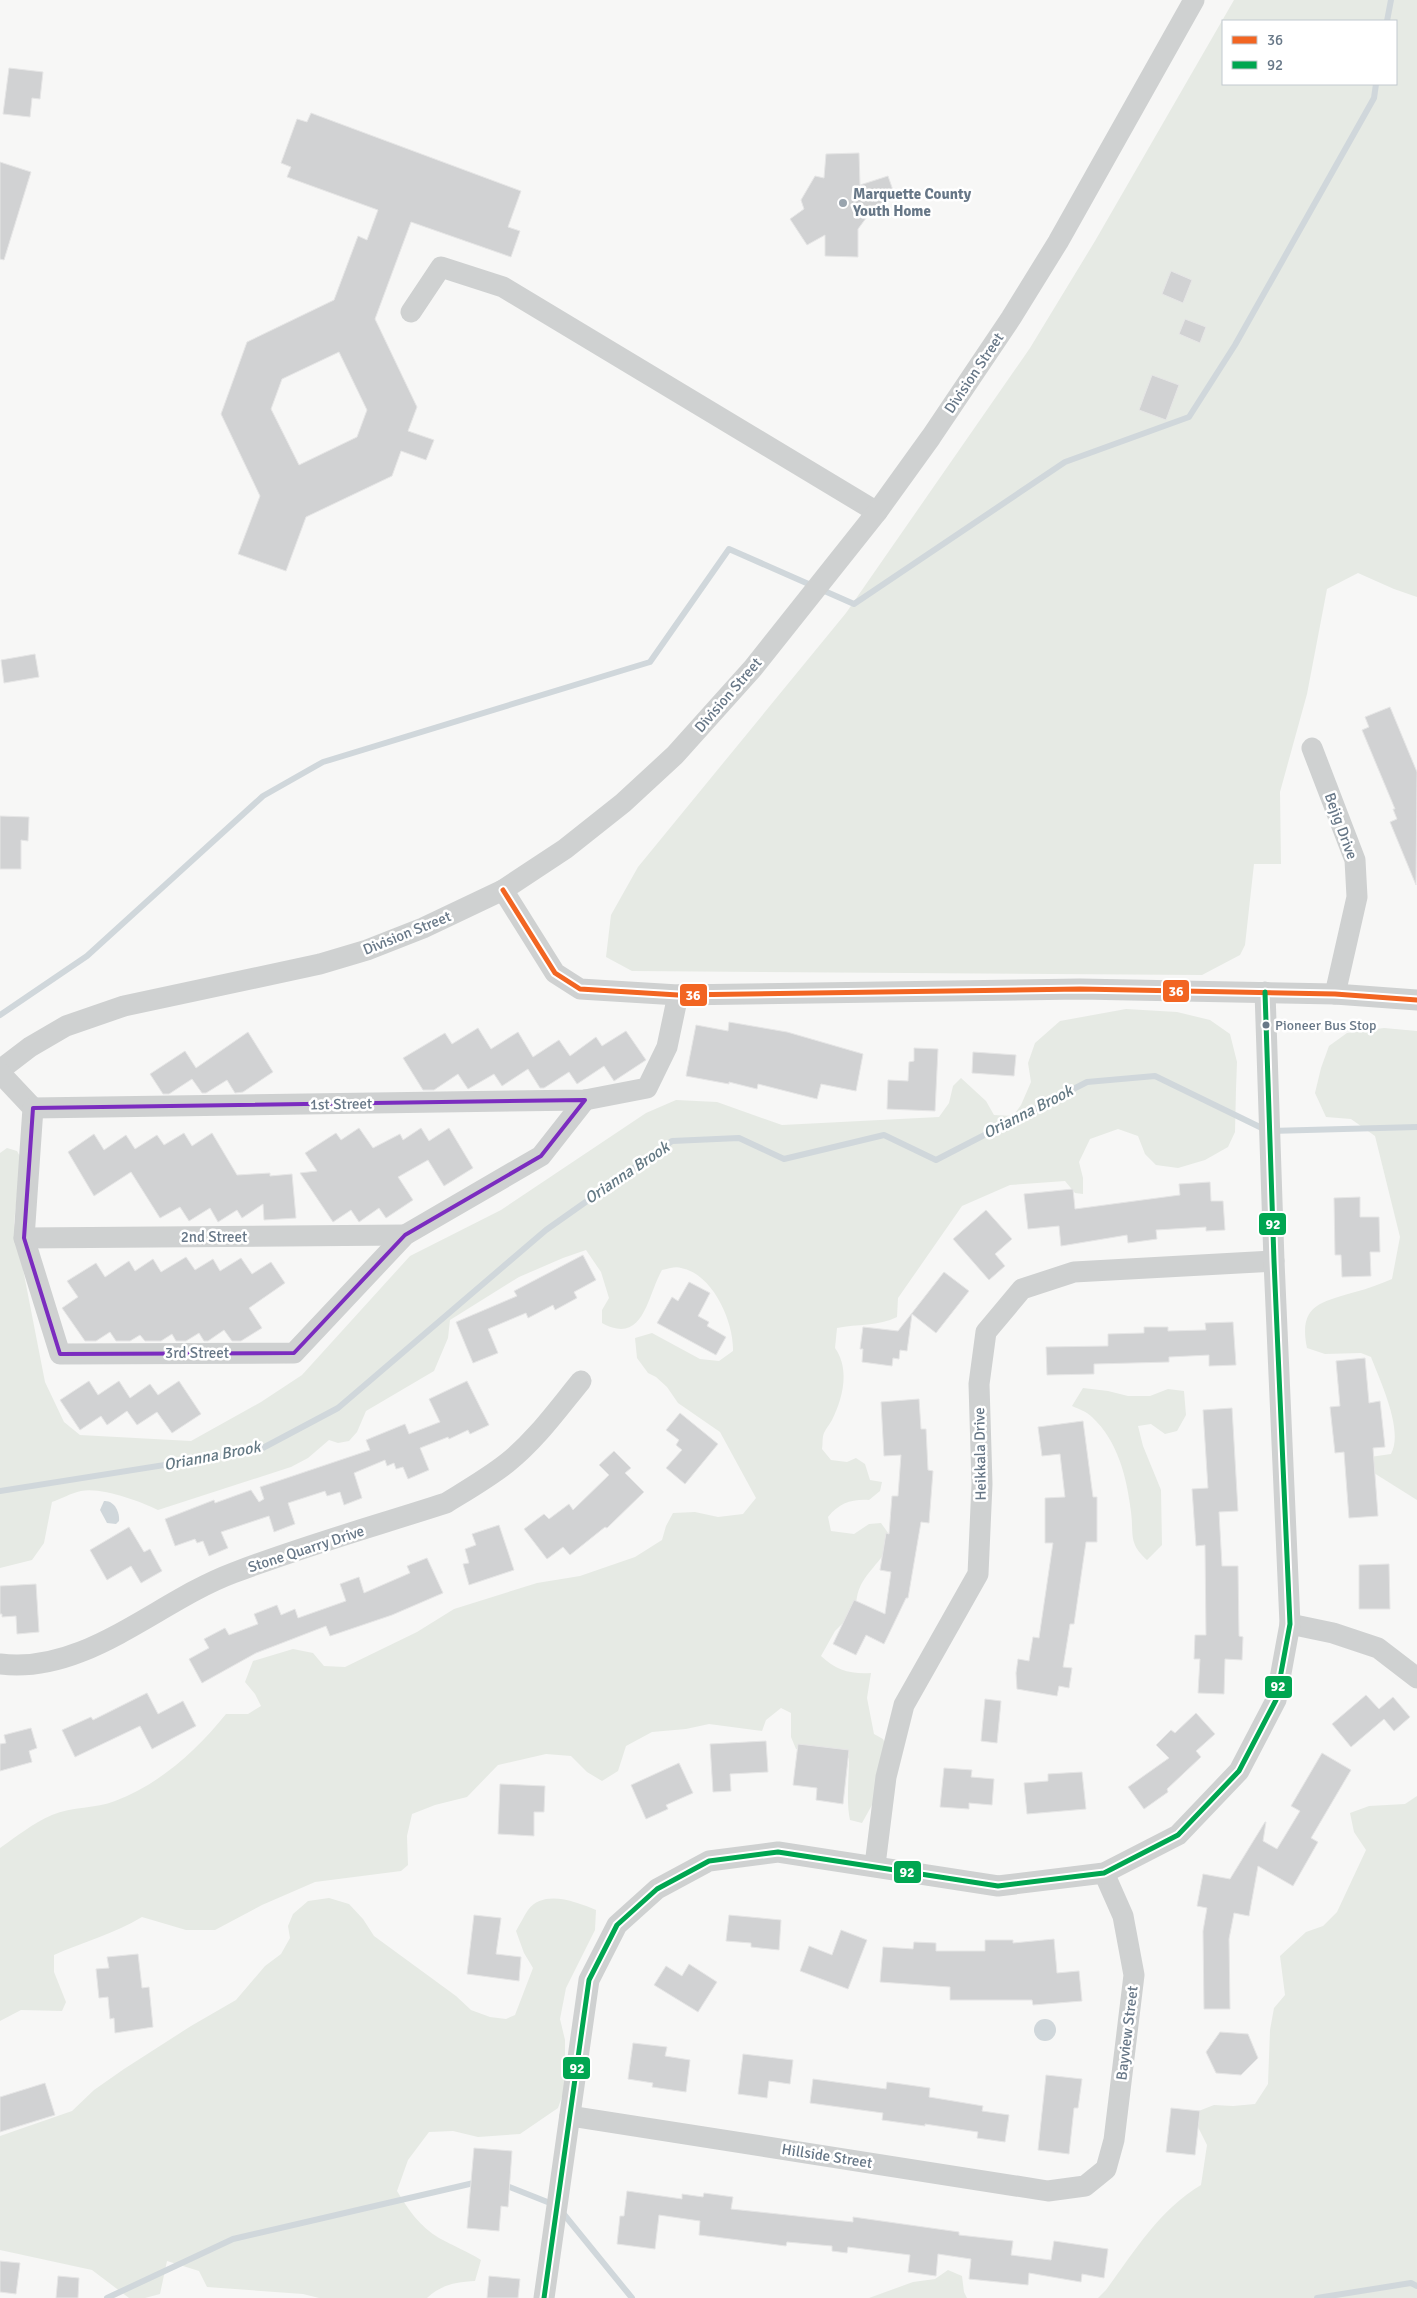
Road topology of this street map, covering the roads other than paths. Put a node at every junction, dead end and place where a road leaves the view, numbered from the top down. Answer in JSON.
{"nodes":[{"id":1,"x":1194,"y":0,"type":"edge"},
{"id":2,"x":411,"y":312,"type":"dead end"},
{"id":3,"x":877,"y":512,"type":"junction"},
{"id":4,"x":1312,"y":748,"type":"dead end"},
{"id":5,"x":503,"y":890,"type":"junction"},
{"id":6,"x":1265,"y":992,"type":"junction"},
{"id":7,"x":1335,"y":994,"type":"junction"},
{"id":8,"x":678,"y":995,"type":"junction"},
{"id":9,"x":1417,"y":1000,"type":"edge"},
{"id":10,"x":0,"y":1072,"type":"edge"},
{"id":11,"x":585,"y":1100,"type":"junction"},
{"id":12,"x":33,"y":1108,"type":"junction"},
{"id":13,"x":405,"y":1235,"type":"junction"},
{"id":14,"x":24,"y":1238,"type":"junction"},
{"id":15,"x":1274,"y":1261,"type":"junction"},
{"id":16,"x":581,"y":1380,"type":"dead end"},
{"id":17,"x":1290,"y":1624,"type":"junction"},
{"id":18,"x":0,"y":1664,"type":"edge"},
{"id":19,"x":1417,"y":1678,"type":"edge"},
{"id":20,"x":875,"y":1865,"type":"junction"},
{"id":21,"x":1104,"y":1873,"type":"junction"},
{"id":22,"x":570,"y":2116,"type":"junction"},
{"id":23,"x":1085,"y":2186,"type":"joint"},
{"id":24,"x":544,"y":2298,"type":"edge"}],
"edges":[{"from":1,"to":3,"type":"street","name":"Division Street"},
{"from":2,"to":3,"type":"street"},
{"from":3,"to":5,"type":"street","name":"Division Street"},
{"from":4,"to":7,"type":"street","name":"Bejig Drive"},
{"from":5,"to":8,"type":"street"},
{"from":5,"to":10,"type":"street","name":"Division Street"},
{"from":6,"to":7,"type":"street"},
{"from":6,"to":8,"type":"street"},
{"from":6,"to":15,"type":"street"},
{"from":7,"to":9,"type":"street"},
{"from":8,"to":11,"type":"street","name":"1st Street"},
{"from":10,"to":12,"type":"street"},
{"from":11,"to":12,"type":"street","name":"1st Street"},
{"from":11,"to":13,"type":"street"},
{"from":12,"to":14,"type":"street"},
{"from":13,"to":14,"type":"street","name":"2nd Street"},
{"from":13,"to":14,"type":"street","name":"3rd Street"},
{"from":15,"to":17,"type":"street"},
{"from":15,"to":20,"type":"street","name":"Heikkala Drive"},
{"from":16,"to":18,"type":"street","name":"Stone Quarry Drive"},
{"from":17,"to":19,"type":"street"},
{"from":17,"to":21,"type":"street"},
{"from":20,"to":21,"type":"street"},
{"from":20,"to":22,"type":"street"},
{"from":21,"to":23,"type":"street","name":"Bayview Street"},
{"from":22,"to":23,"type":"street","name":"Hillside Street"},
{"from":22,"to":24,"type":"street"}]}
